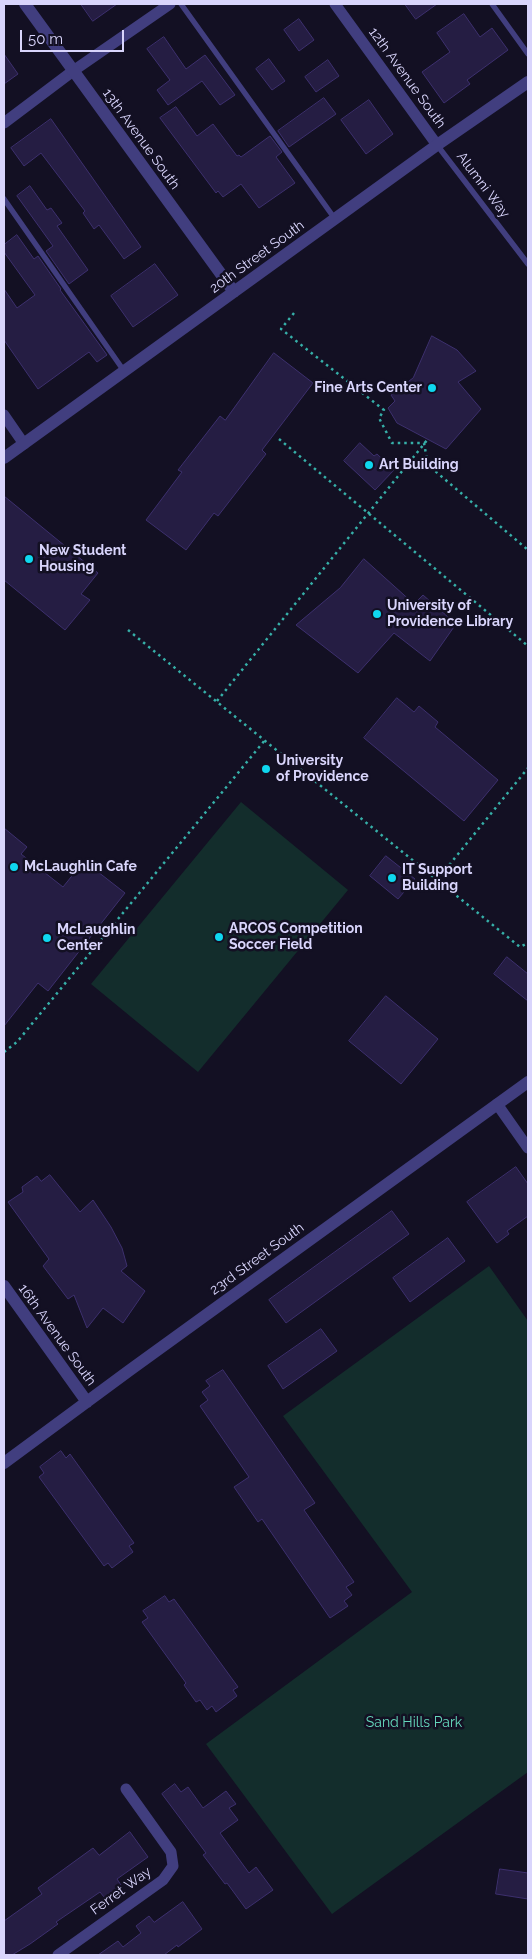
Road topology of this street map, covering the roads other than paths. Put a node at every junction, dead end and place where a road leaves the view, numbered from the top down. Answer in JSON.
{"nodes":[{"id":1,"x":25,"y":4,"type":"edge"},
{"id":2,"x":170,"y":4,"type":"edge"},
{"id":3,"x":181,"y":4,"type":"edge"},
{"id":4,"x":335,"y":4,"type":"edge"},
{"id":5,"x":492,"y":4,"type":"edge"},
{"id":6,"x":528,"y":54,"type":"edge"},
{"id":7,"x":73,"y":71,"type":"junction"},
{"id":8,"x":528,"y":82,"type":"edge"},
{"id":9,"x":4,"y":123,"type":"edge"},
{"id":10,"x":437,"y":145,"type":"junction"},
{"id":11,"x":4,"y":199,"type":"edge"},
{"id":12,"x":335,"y":219,"type":"junction"},
{"id":13,"x":528,"y":264,"type":"edge"},
{"id":14,"x":234,"y":292,"type":"junction"},
{"id":15,"x":124,"y":371,"type":"junction"},
{"id":16,"x":4,"y":414,"type":"edge"},
{"id":17,"x":24,"y":444,"type":"junction"},
{"id":18,"x":4,"y":458,"type":"edge"},
{"id":19,"x":528,"y":1082,"type":"edge"},
{"id":20,"x":497,"y":1104,"type":"junction"},
{"id":21,"x":528,"y":1148,"type":"edge"},
{"id":22,"x":4,"y":1286,"type":"edge"},
{"id":23,"x":87,"y":1402,"type":"junction"},
{"id":24,"x":4,"y":1463,"type":"edge"},
{"id":25,"x":126,"y":1789,"type":"dead end"},
{"id":26,"x":72,"y":1951,"type":"edge"},
{"id":27,"x":58,"y":1955,"type":"edge"}],
"edges":[{"from":1,"to":7,"type":"street","name":"13th Avenue South"},
{"from":2,"to":7,"type":"street"},
{"from":3,"to":12,"type":"lane"},
{"from":4,"to":10,"type":"street","name":"12th Avenue South"},
{"from":5,"to":6,"type":"lane"},
{"from":7,"to":9,"type":"street"},
{"from":7,"to":14,"type":"street","name":"13th Avenue South"},
{"from":8,"to":10,"type":"street","name":"20th Street South"},
{"from":10,"to":12,"type":"street","name":"20th Street South"},
{"from":10,"to":13,"type":"lane","name":"Alumni Way"},
{"from":11,"to":15,"type":"lane"},
{"from":12,"to":14,"type":"street","name":"20th Street South"},
{"from":14,"to":15,"type":"street","name":"20th Street South"},
{"from":15,"to":17,"type":"street","name":"20th Street South"},
{"from":16,"to":17,"type":"street"},
{"from":17,"to":18,"type":"street","name":"20th Street South"},
{"from":19,"to":20,"type":"street","name":"23rd Street South"},
{"from":20,"to":21,"type":"street"},
{"from":20,"to":23,"type":"street","name":"23rd Street South"},
{"from":22,"to":23,"type":"street","name":"16th Avenue South"},
{"from":23,"to":24,"type":"street","name":"23rd Street South"},
{"from":25,"to":26,"type":"street","name":"Ferret Way"},
{"from":26,"to":27,"type":"street","name":"Ferret Way"}]}
